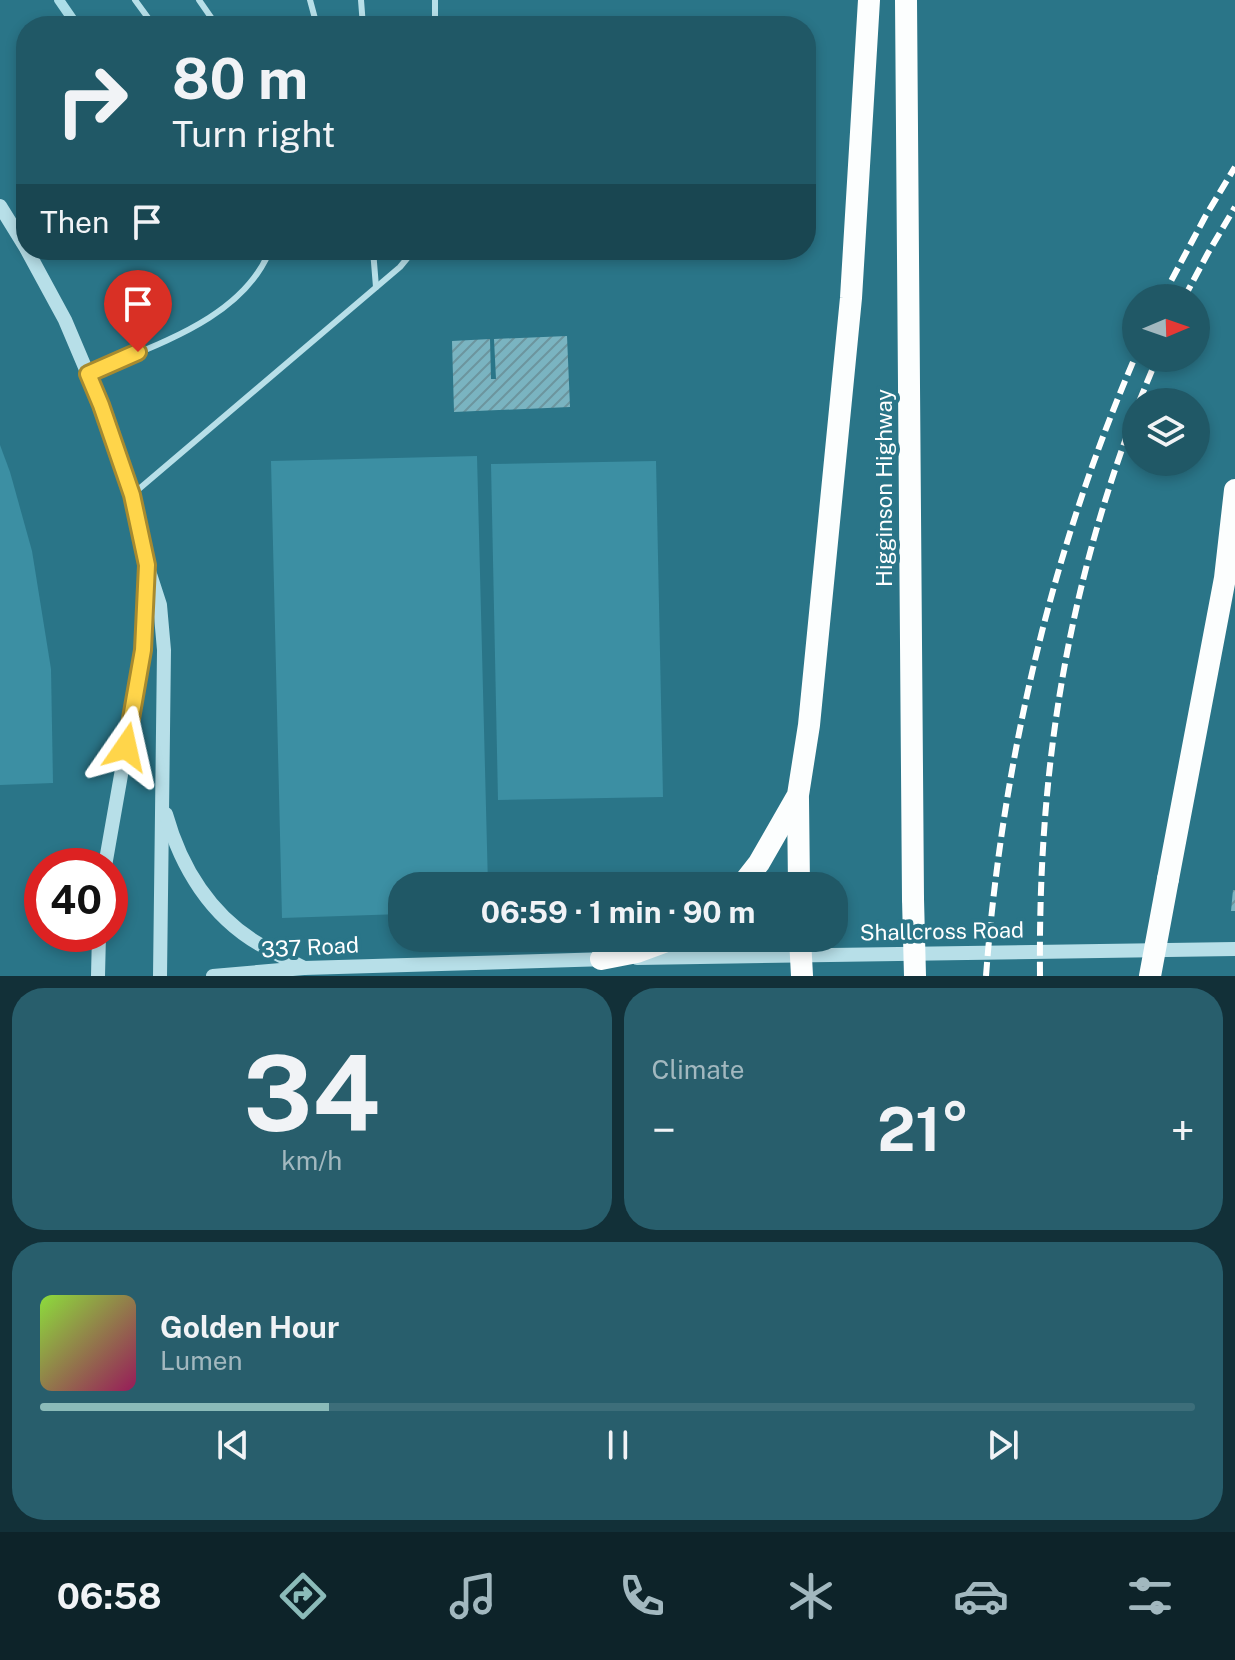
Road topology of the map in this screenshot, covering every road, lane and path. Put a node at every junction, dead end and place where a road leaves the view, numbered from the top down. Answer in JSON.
{"nodes":[{"id":1,"x":869,"y":0,"type":"edge"},
{"id":2,"x":906,"y":0,"type":"edge"},
{"id":3,"x":0,"y":206,"type":"edge"},
{"id":4,"x":16,"y":232,"type":"edge"},
{"id":5,"x":32,"y":260,"type":"edge"},
{"id":6,"x":265,"y":260,"type":"edge"},
{"id":7,"x":374,"y":260,"type":"edge"},
{"id":8,"x":406,"y":260,"type":"edge"},
{"id":9,"x":376,"y":287,"type":"junction"},
{"id":10,"x":88,"y":374,"type":"junction"},
{"id":11,"x":1235,"y":490,"type":"edge"},
{"id":12,"x":132,"y":495,"type":"junction"},
{"id":13,"x":147,"y":565,"type":"junction"},
{"id":14,"x":798,"y":795,"type":"junction"},
{"id":15,"x":162,"y":799,"type":"junction"},
{"id":16,"x":108,"y":848,"type":"edge"},
{"id":17,"x":751,"y":872,"type":"edge"},
{"id":18,"x":799,"y":872,"type":"edge"},
{"id":19,"x":1235,"y":949,"type":"edge"},
{"id":20,"x":99,"y":952,"type":"edge"},
{"id":21,"x":637,"y":952,"type":"edge"},
{"id":22,"x":801,"y":956,"type":"edge"},
{"id":23,"x":601,"y":959,"type":"junction"},
{"id":24,"x":304,"y":968,"type":"junction"},
{"id":25,"x":98,"y":976,"type":"edge"},
{"id":26,"x":160,"y":976,"type":"edge"},
{"id":27,"x":213,"y":976,"type":"edge"},
{"id":28,"x":915,"y":976,"type":"edge"},
{"id":29,"x":1150,"y":976,"type":"edge"}],
"edges":[{"from":1,"to":14,"type":"highway"},
{"from":2,"to":28,"type":"highway","name":"Higginson Highway","bridge":true},
{"from":3,"to":4,"type":"street"},
{"from":5,"to":10,"type":"street"},
{"from":6,"to":10,"type":"lane"},
{"from":7,"to":9,"type":"lane"},
{"from":8,"to":9,"type":"lane"},
{"from":9,"to":12,"type":"lane"},
{"from":10,"to":12,"type":"street"},
{"from":11,"to":29,"type":"highway","bridge":true},
{"from":12,"to":13,"type":"street"},
{"from":13,"to":15,"type":"street"},
{"from":13,"to":16,"type":"street"},
{"from":14,"to":17,"type":"highway"},
{"from":14,"to":18,"type":"highway"},
{"from":15,"to":24,"type":"street"},
{"from":15,"to":26,"type":"street"},
{"from":19,"to":22,"type":"street","name":"Shallcross Road"},
{"from":20,"to":25,"type":"street"},
{"from":21,"to":23,"type":"highway"},
{"from":22,"to":23,"type":"street","name":"Shallcross Road"},
{"from":23,"to":24,"type":"street","name":"337 Road"},
{"from":24,"to":27,"type":"street","name":"337 Road"}]}
